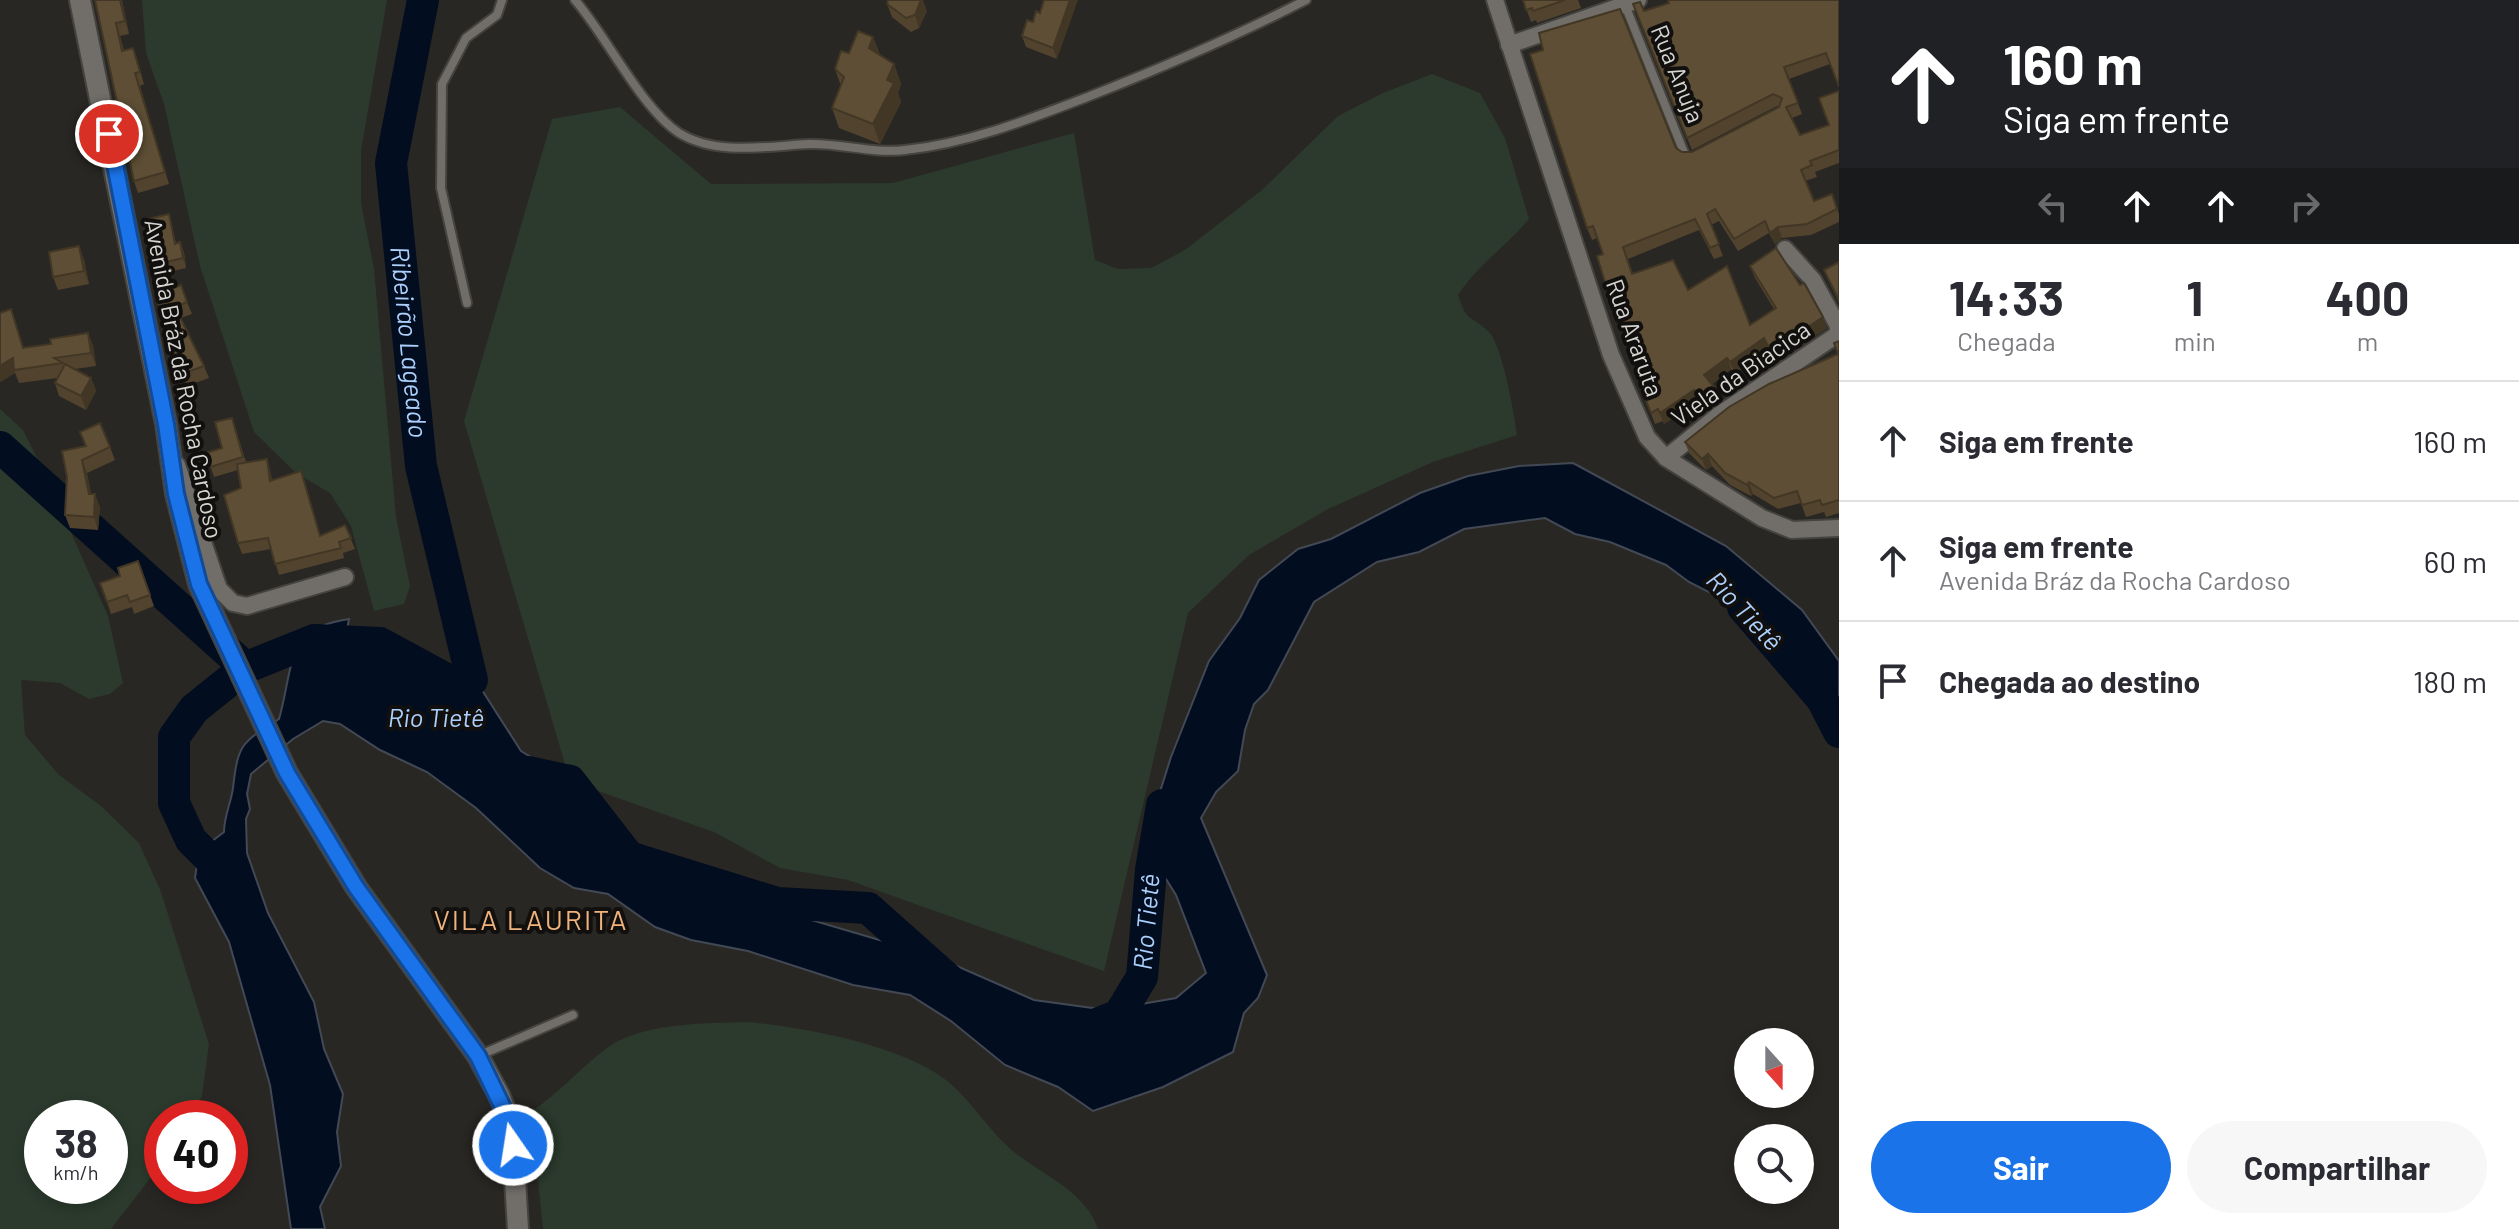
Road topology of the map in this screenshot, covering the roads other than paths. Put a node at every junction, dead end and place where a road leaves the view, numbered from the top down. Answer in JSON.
{"nodes":[{"id":1,"x":80,"y":0,"type":"edge"},
{"id":2,"x":502,"y":0,"type":"edge"},
{"id":3,"x":575,"y":0,"type":"edge"},
{"id":4,"x":1306,"y":0,"type":"edge"},
{"id":5,"x":1495,"y":0,"type":"edge"},
{"id":6,"x":1629,"y":1,"type":"edge"},
{"id":7,"x":1509,"y":45,"type":"junction"},
{"id":8,"x":1693,"y":157,"type":"edge"},
{"id":9,"x":1785,"y":249,"type":"dead end"},
{"id":10,"x":467,"y":303,"type":"dead end"},
{"id":11,"x":170,"y":453,"type":"junction"},
{"id":12,"x":1666,"y":458,"type":"junction"},
{"id":13,"x":1839,"y":528,"type":"edge"},
{"id":14,"x":345,"y":577,"type":"dead end"},
{"id":15,"x":573,"y":1015,"type":"dead end"},
{"id":16,"x":478,"y":1056,"type":"junction"},
{"id":17,"x":518,"y":1229,"type":"edge"}],
"edges":[{"from":1,"to":11,"type":"street","name":"Avenida Bráz da Rocha Cardoso"},
{"from":2,"to":10,"type":"lane"},
{"from":3,"to":4,"type":"lane"},
{"from":5,"to":7,"type":"street","name":"Rua Araruta"},
{"from":6,"to":7,"type":"street"},
{"from":6,"to":8,"type":"lane","name":"Rua Anuja"},
{"from":7,"to":12,"type":"street","name":"Rua Araruta"},
{"from":9,"to":12,"type":"street","name":"Viela da Biacica"},
{"from":11,"to":14,"type":"street"},
{"from":11,"to":16,"type":"street","name":"Avenida Bráz da Rocha Cardoso"},
{"from":12,"to":13,"type":"street","name":"Rua Araruta"},
{"from":15,"to":16,"type":"lane"},
{"from":16,"to":17,"type":"street","name":"Avenida Bráz da Rocha Cardoso"}]}
